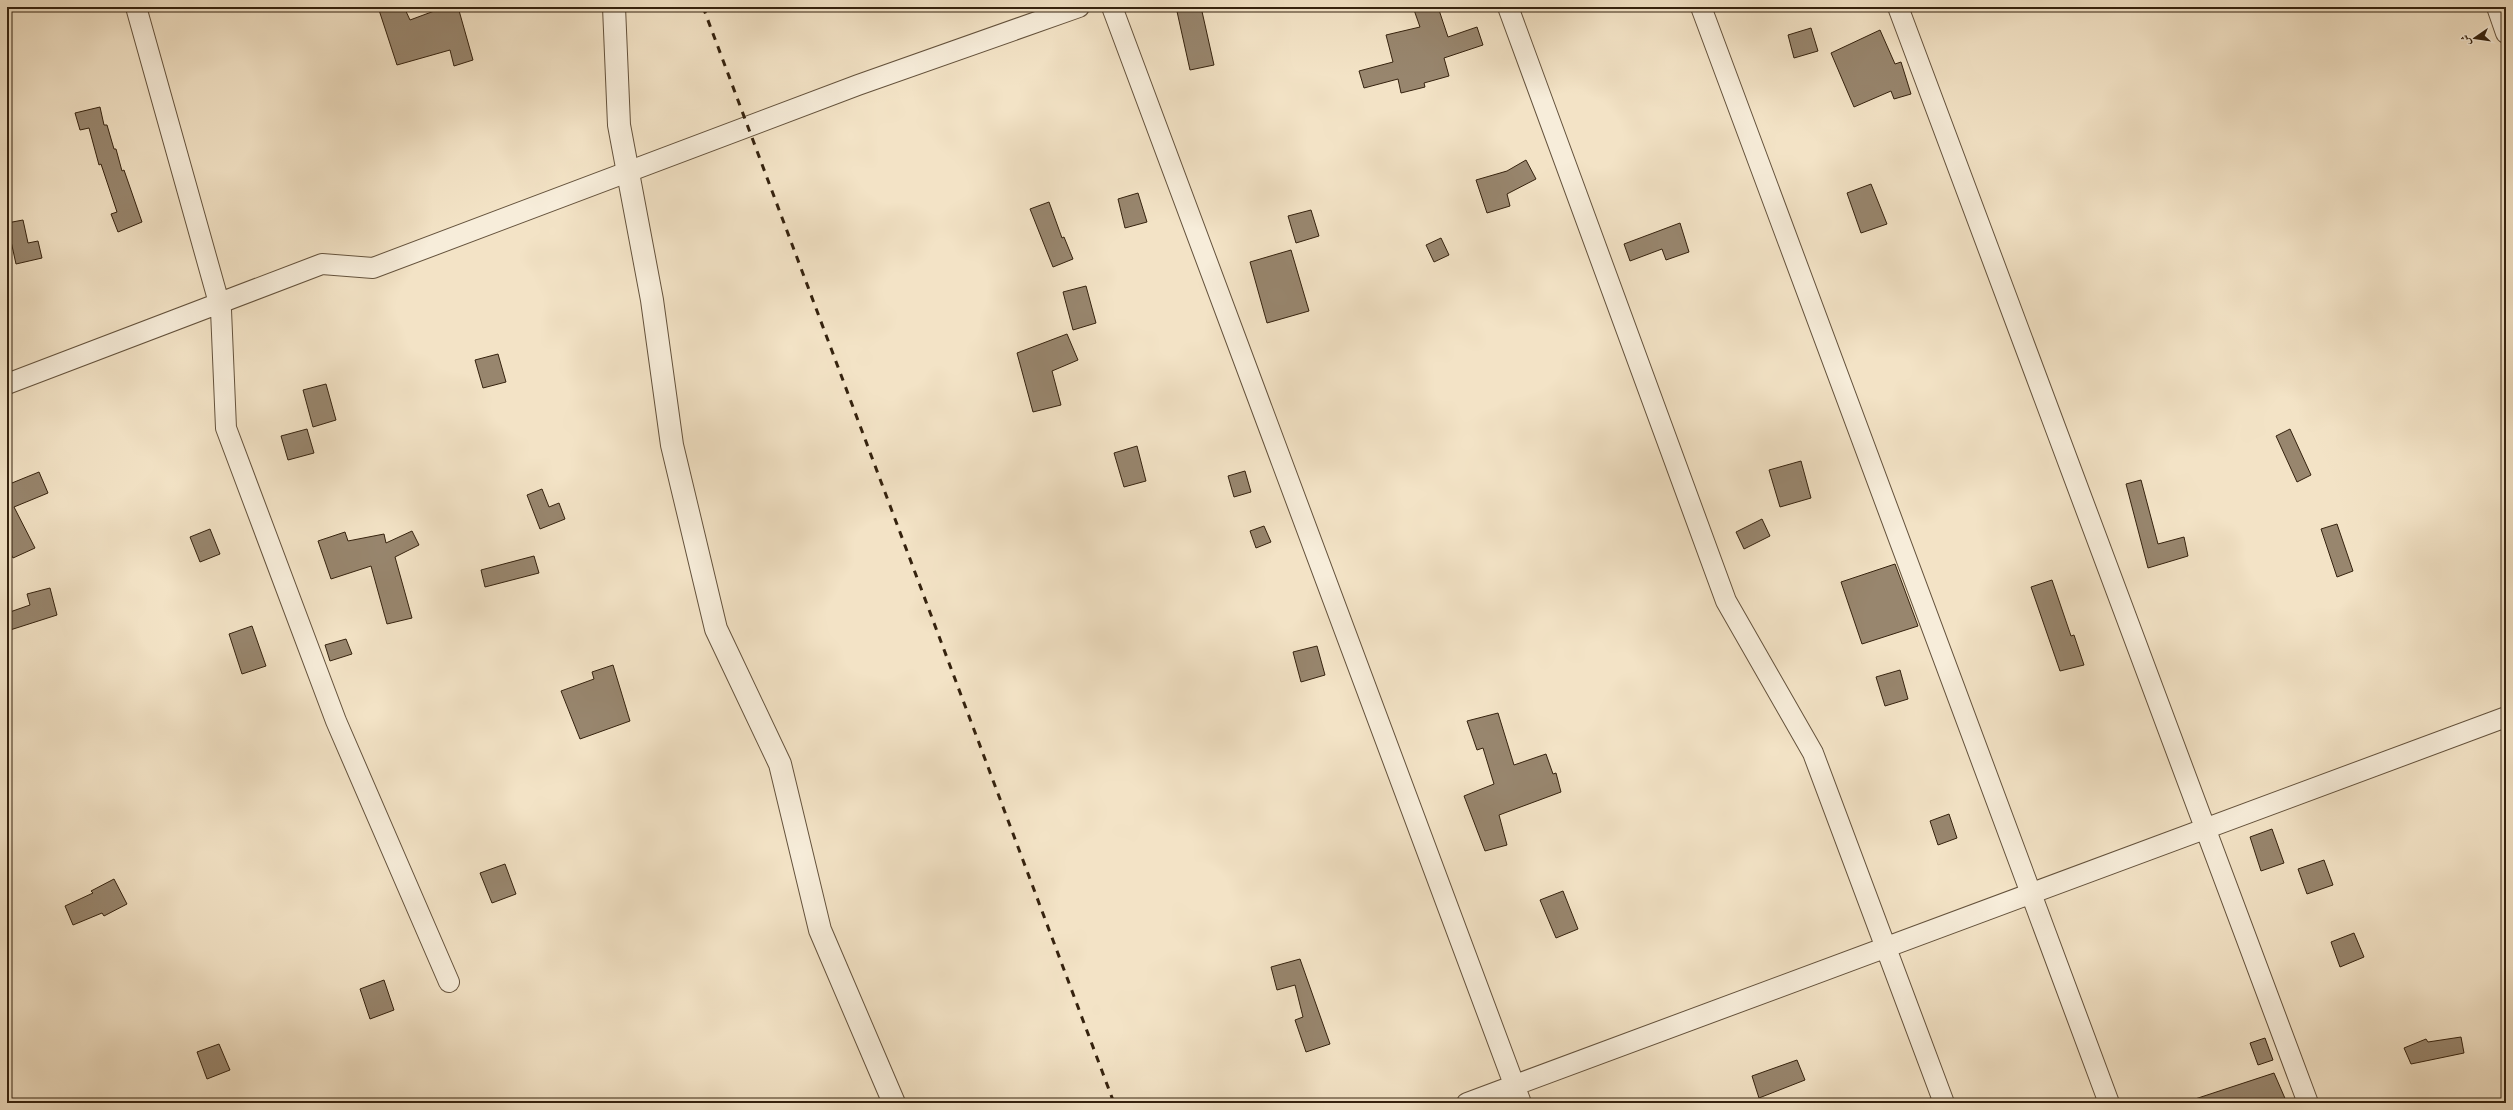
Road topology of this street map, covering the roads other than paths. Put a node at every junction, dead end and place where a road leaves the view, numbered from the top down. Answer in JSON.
{"nodes":[{"id":1,"x":136,"y":7,"type":"edge"},
{"id":2,"x":614,"y":7,"type":"edge"},
{"id":3,"x":1079,"y":7,"type":"edge"},
{"id":4,"x":1112,"y":7,"type":"edge"},
{"id":5,"x":1508,"y":7,"type":"edge"},
{"id":6,"x":1701,"y":7,"type":"edge"},
{"id":7,"x":1898,"y":7,"type":"edge"},
{"id":8,"x":2497,"y":7,"type":"edge"},
{"id":9,"x":2506,"y":33,"type":"edge"},
{"id":10,"x":628,"y":172,"type":"junction"},
{"id":11,"x":220,"y":304,"type":"junction"},
{"id":12,"x":7,"y":384,"type":"edge"},
{"id":13,"x":2506,"y":717,"type":"edge"},
{"id":14,"x":2205,"y":828,"type":"junction"},
{"id":15,"x":2031,"y":893,"type":"junction"},
{"id":16,"x":1886,"y":948,"type":"junction"},
{"id":17,"x":449,"y":982,"type":"dead end"},
{"id":18,"x":1518,"y":1094,"type":"edge"},
{"id":19,"x":894,"y":1103,"type":"edge"},
{"id":20,"x":1467,"y":1103,"type":"edge"},
{"id":21,"x":1944,"y":1103,"type":"edge"},
{"id":22,"x":2109,"y":1103,"type":"edge"},
{"id":23,"x":2308,"y":1103,"type":"edge"}],
"edges":[{"from":1,"to":11,"type":"street"},
{"from":2,"to":10,"type":"street"},
{"from":3,"to":10,"type":"street"},
{"from":4,"to":18,"type":"street"},
{"from":5,"to":16,"type":"street"},
{"from":6,"to":15,"type":"street"},
{"from":7,"to":14,"type":"street"},
{"from":8,"to":9,"type":"street"},
{"from":10,"to":11,"type":"street"},
{"from":10,"to":19,"type":"street"},
{"from":11,"to":12,"type":"street"},
{"from":11,"to":17,"type":"street"},
{"from":13,"to":14,"type":"street"},
{"from":14,"to":15,"type":"street"},
{"from":14,"to":23,"type":"street"},
{"from":15,"to":16,"type":"street"},
{"from":15,"to":22,"type":"street"},
{"from":16,"to":18,"type":"street"},
{"from":16,"to":21,"type":"street"},
{"from":18,"to":20,"type":"street"}]}
